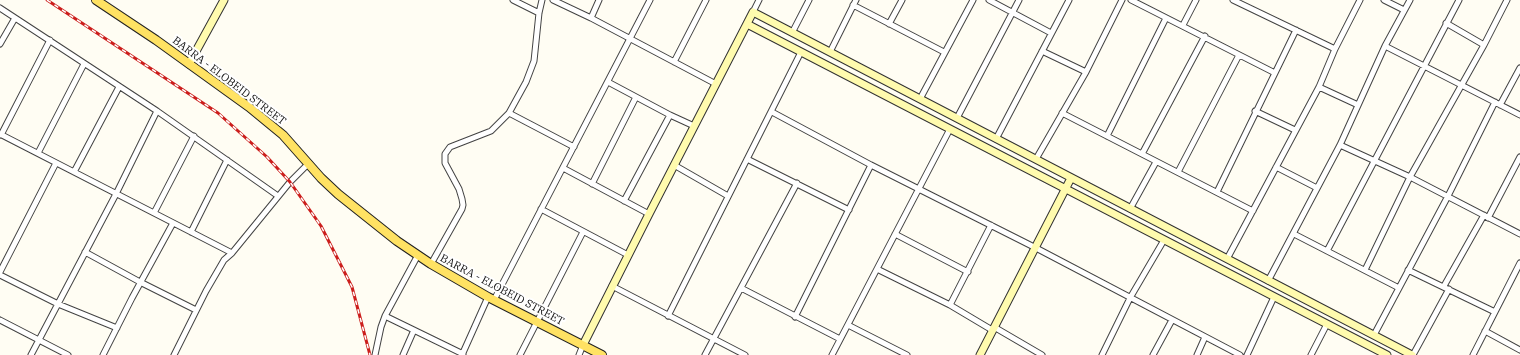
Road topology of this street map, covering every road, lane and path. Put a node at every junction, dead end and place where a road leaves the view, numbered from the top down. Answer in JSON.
{"nodes":[{"id":1,"x":96,"y":0,"type":"edge"},
{"id":2,"x":224,"y":0,"type":"edge"},
{"id":3,"x":513,"y":0,"type":"edge"},
{"id":4,"x":542,"y":0,"type":"edge"},
{"id":5,"x":552,"y":0,"type":"edge"},
{"id":6,"x":599,"y":0,"type":"edge"},
{"id":7,"x":650,"y":0,"type":"edge"},
{"id":8,"x":706,"y":0,"type":"edge"},
{"id":9,"x":759,"y":0,"type":"edge"},
{"id":10,"x":809,"y":0,"type":"edge"},
{"id":11,"x":902,"y":0,"type":"edge"},
{"id":12,"x":973,"y":0,"type":"edge"},
{"id":13,"x":989,"y":0,"type":"edge"},
{"id":14,"x":1019,"y":0,"type":"edge"},
{"id":15,"x":1069,"y":0,"type":"edge"},
{"id":16,"x":1122,"y":0,"type":"edge"},
{"id":17,"x":1131,"y":0,"type":"edge"},
{"id":18,"x":1196,"y":0,"type":"edge"},
{"id":19,"x":1233,"y":0,"type":"edge"},
{"id":20,"x":1360,"y":0,"type":"edge"},
{"id":21,"x":1384,"y":0,"type":"edge"},
{"id":22,"x":1410,"y":0,"type":"edge"},
{"id":23,"x":1459,"y":0,"type":"edge"},
{"id":24,"x":1507,"y":0,"type":"edge"},
{"id":25,"x":854,"y":3,"type":"edge"},
{"id":26,"x":0,"y":8,"type":"edge"},
{"id":27,"x":1404,"y":10,"type":"junction"},
{"id":28,"x":753,"y":12,"type":"junction"},
{"id":29,"x":538,"y":13,"type":"junction"},
{"id":30,"x":1012,"y":13,"type":"junction"},
{"id":31,"x":15,"y":18,"type":"junction"},
{"id":32,"x":591,"y":18,"type":"junction"},
{"id":33,"x":1166,"y":18,"type":"junction"},
{"id":34,"x":747,"y":24,"type":"junction"},
{"id":35,"x":889,"y":24,"type":"junction"},
{"id":36,"x":1446,"y":24,"type":"junction"},
{"id":37,"x":1182,"y":25,"type":"junction"},
{"id":38,"x":1296,"y":30,"type":"junction"},
{"id":39,"x":792,"y":33,"type":"junction"},
{"id":40,"x":1051,"y":33,"type":"junction"},
{"id":41,"x":1204,"y":36,"type":"junction"},
{"id":42,"x":630,"y":38,"type":"junction"},
{"id":43,"x":50,"y":40,"type":"junction"},
{"id":44,"x":0,"y":44,"type":"edge"},
{"id":45,"x":1484,"y":45,"type":"junction"},
{"id":46,"x":1385,"y":46,"type":"junction"},
{"id":47,"x":1335,"y":49,"type":"junction"},
{"id":48,"x":1042,"y":51,"type":"junction"},
{"id":49,"x":801,"y":52,"type":"junction"},
{"id":50,"x":830,"y":52,"type":"junction"},
{"id":51,"x":944,"y":52,"type":"junction"},
{"id":52,"x":1239,"y":55,"type":"junction"},
{"id":53,"x":674,"y":62,"type":"junction"},
{"id":54,"x":84,"y":64,"type":"junction"},
{"id":55,"x":189,"y":64,"type":"junction"},
{"id":56,"x":1424,"y":65,"type":"junction"},
{"id":57,"x":1520,"y":68,"type":"edge"},
{"id":58,"x":1086,"y":72,"type":"junction"},
{"id":59,"x":1275,"y":73,"type":"junction"},
{"id":60,"x":608,"y":82,"type":"junction"},
{"id":61,"x":716,"y":84,"type":"junction"},
{"id":62,"x":1462,"y":85,"type":"junction"},
{"id":63,"x":119,"y":87,"type":"junction"},
{"id":64,"x":1319,"y":87,"type":"junction"},
{"id":65,"x":636,"y":97,"type":"junction"},
{"id":66,"x":920,"y":99,"type":"junction"},
{"id":67,"x":1495,"y":102,"type":"junction"},
{"id":68,"x":1358,"y":105,"type":"junction"},
{"id":69,"x":1500,"y":105,"type":"junction"},
{"id":70,"x":157,"y":111,"type":"junction"},
{"id":71,"x":1255,"y":111,"type":"junction"},
{"id":72,"x":772,"y":112,"type":"junction"},
{"id":73,"x":509,"y":113,"type":"junction"},
{"id":74,"x":1062,"y":113,"type":"junction"},
{"id":75,"x":670,"y":115,"type":"junction"},
{"id":76,"x":1520,"y":115,"type":"edge"},
{"id":77,"x":956,"y":118,"type":"junction"},
{"id":78,"x":694,"y":126,"type":"junction"},
{"id":79,"x":950,"y":129,"type":"junction"},
{"id":80,"x":1295,"y":130,"type":"junction"},
{"id":81,"x":0,"y":134,"type":"edge"},
{"id":82,"x":194,"y":136,"type":"junction"},
{"id":83,"x":1107,"y":136,"type":"junction"},
{"id":84,"x":996,"y":139,"type":"junction"},
{"id":85,"x":1340,"y":146,"type":"junction"},
{"id":86,"x":574,"y":147,"type":"junction"},
{"id":87,"x":38,"y":153,"type":"junction"},
{"id":88,"x":1142,"y":154,"type":"junction"},
{"id":89,"x":1520,"y":157,"type":"edge"},
{"id":90,"x":1036,"y":158,"type":"junction"},
{"id":91,"x":747,"y":159,"type":"junction"},
{"id":92,"x":226,"y":160,"type":"junction"},
{"id":93,"x":1375,"y":160,"type":"junction"},
{"id":94,"x":1156,"y":162,"type":"junction"},
{"id":95,"x":56,"y":163,"type":"junction"},
{"id":96,"x":309,"y":163,"type":"junction"},
{"id":97,"x":674,"y":165,"type":"junction"},
{"id":98,"x":871,"y":165,"type":"junction"},
{"id":99,"x":1276,"y":167,"type":"junction"},
{"id":100,"x":563,"y":168,"type":"junction"},
{"id":101,"x":74,"y":172,"type":"junction"},
{"id":102,"x":1178,"y":172,"type":"junction"},
{"id":103,"x":1410,"y":177,"type":"junction"},
{"id":104,"x":1071,"y":178,"type":"junction"},
{"id":105,"x":592,"y":184,"type":"junction"},
{"id":106,"x":797,"y":184,"type":"junction"},
{"id":107,"x":1066,"y":188,"type":"junction"},
{"id":108,"x":1317,"y":188,"type":"junction"},
{"id":109,"x":918,"y":189,"type":"junction"},
{"id":110,"x":1216,"y":192,"type":"junction"},
{"id":111,"x":116,"y":194,"type":"junction"},
{"id":112,"x":278,"y":196,"type":"junction"},
{"id":113,"x":728,"y":196,"type":"junction"},
{"id":114,"x":1448,"y":196,"type":"junction"},
{"id":115,"x":624,"y":201,"type":"junction"},
{"id":116,"x":541,"y":209,"type":"junction"},
{"id":117,"x":1130,"y":209,"type":"junction"},
{"id":118,"x":849,"y":210,"type":"junction"},
{"id":119,"x":1253,"y":211,"type":"junction"},
{"id":120,"x":154,"y":213,"type":"junction"},
{"id":121,"x":649,"y":214,"type":"junction"},
{"id":122,"x":1486,"y":217,"type":"junction"},
{"id":123,"x":172,"y":222,"type":"junction"},
{"id":124,"x":991,"y":225,"type":"junction"},
{"id":125,"x":191,"y":232,"type":"junction"},
{"id":126,"x":583,"y":232,"type":"junction"},
{"id":127,"x":895,"y":234,"type":"junction"},
{"id":128,"x":1294,"y":234,"type":"junction"},
{"id":129,"x":1520,"y":234,"type":"edge"},
{"id":130,"x":1164,"y":240,"type":"junction"},
{"id":131,"x":1036,"y":248,"type":"junction"},
{"id":132,"x":1327,"y":251,"type":"junction"},
{"id":133,"x":85,"y":252,"type":"junction"},
{"id":134,"x":232,"y":253,"type":"junction"},
{"id":135,"x":418,"y":255,"type":"junction"},
{"id":136,"x":628,"y":255,"type":"junction"},
{"id":137,"x":1227,"y":259,"type":"junction"},
{"id":138,"x":1520,"y":262,"type":"edge"},
{"id":139,"x":431,"y":264,"type":"junction"},
{"id":140,"x":877,"y":269,"type":"junction"},
{"id":141,"x":1365,"y":270,"type":"junction"},
{"id":142,"x":1408,"y":270,"type":"junction"},
{"id":143,"x":0,"y":272,"type":"edge"},
{"id":144,"x":968,"y":272,"type":"junction"},
{"id":145,"x":0,"y":275,"type":"edge"},
{"id":146,"x":1268,"y":281,"type":"junction"},
{"id":147,"x":140,"y":282,"type":"junction"},
{"id":148,"x":612,"y":286,"type":"junction"},
{"id":149,"x":1444,"y":286,"type":"junction"},
{"id":150,"x":741,"y":288,"type":"junction"},
{"id":151,"x":1399,"y":288,"type":"junction"},
{"id":152,"x":1449,"y":289,"type":"junction"},
{"id":153,"x":1274,"y":297,"type":"junction"},
{"id":154,"x":491,"y":298,"type":"junction"},
{"id":155,"x":1130,"y":298,"type":"junction"},
{"id":156,"x":58,"y":304,"type":"junction"},
{"id":157,"x":950,"y":305,"type":"junction"},
{"id":158,"x":196,"y":310,"type":"junction"},
{"id":159,"x":1495,"y":312,"type":"junction"},
{"id":160,"x":385,"y":316,"type":"junction"},
{"id":161,"x":668,"y":316,"type":"junction"},
{"id":162,"x":795,"y":316,"type":"junction"},
{"id":163,"x":0,"y":320,"type":"edge"},
{"id":164,"x":1172,"y":320,"type":"junction"},
{"id":165,"x":537,"y":321,"type":"junction"},
{"id":166,"x":1327,"y":324,"type":"junction"},
{"id":167,"x":848,"y":325,"type":"junction"},
{"id":168,"x":117,"y":328,"type":"junction"},
{"id":169,"x":993,"y":328,"type":"junction"},
{"id":170,"x":414,"y":330,"type":"junction"},
{"id":171,"x":1485,"y":331,"type":"junction"},
{"id":172,"x":1374,"y":335,"type":"junction"},
{"id":173,"x":1205,"y":337,"type":"junction"},
{"id":174,"x":714,"y":338,"type":"junction"},
{"id":175,"x":840,"y":339,"type":"junction"},
{"id":176,"x":39,"y":341,"type":"junction"},
{"id":177,"x":584,"y":345,"type":"junction"},
{"id":178,"x":1520,"y":350,"type":"edge"},
{"id":179,"x":1379,"y":353,"type":"edge"},
{"id":180,"x":31,"y":355,"type":"edge"},
{"id":181,"x":68,"y":355,"type":"edge"},
{"id":182,"x":103,"y":355,"type":"edge"},
{"id":183,"x":174,"y":355,"type":"edge"},
{"id":184,"x":375,"y":355,"type":"edge"},
{"id":185,"x":403,"y":355,"type":"edge"},
{"id":186,"x":463,"y":355,"type":"edge"},
{"id":187,"x":520,"y":355,"type":"edge"},
{"id":188,"x":579,"y":355,"type":"edge"},
{"id":189,"x":602,"y":355,"type":"edge"},
{"id":190,"x":704,"y":355,"type":"edge"},
{"id":191,"x":745,"y":355,"type":"edge"},
{"id":192,"x":832,"y":355,"type":"edge"},
{"id":193,"x":907,"y":355,"type":"edge"},
{"id":194,"x":980,"y":355,"type":"edge"},
{"id":195,"x":1042,"y":355,"type":"edge"},
{"id":196,"x":1102,"y":355,"type":"edge"},
{"id":197,"x":1153,"y":355,"type":"edge"},
{"id":198,"x":1197,"y":355,"type":"edge"},
{"id":199,"x":1240,"y":355,"type":"edge"},
{"id":200,"x":1247,"y":355,"type":"edge"},
{"id":201,"x":1311,"y":355,"type":"edge"},
{"id":202,"x":1387,"y":355,"type":"edge"},
{"id":203,"x":1413,"y":355,"type":"edge"},
{"id":204,"x":1473,"y":355,"type":"edge"}],
"edges":[{"from":1,"to":55,"type":"main road","name":"BARRA - ELOBEID STREET"},
{"from":2,"to":55,"type":"main road"},
{"from":3,"to":29,"type":"street"},
{"from":4,"to":29,"type":"street"},
{"from":5,"to":32,"type":"street"},
{"from":6,"to":32,"type":"street"},
{"from":7,"to":42,"type":"street"},
{"from":8,"to":53,"type":"street"},
{"from":9,"to":28,"type":"street"},
{"from":10,"to":39,"type":"street"},
{"from":11,"to":35,"type":"street"},
{"from":12,"to":51,"type":"street"},
{"from":13,"to":30,"type":"street"},
{"from":14,"to":30,"type":"street"},
{"from":15,"to":40,"type":"street"},
{"from":16,"to":58,"type":"street"},
{"from":17,"to":33,"type":"street"},
{"from":18,"to":37,"type":"street"},
{"from":19,"to":38,"type":"street"},
{"from":20,"to":47,"type":"street"},
{"from":21,"to":27,"type":"street"},
{"from":22,"to":27,"type":"street"},
{"from":23,"to":36,"type":"street"},
{"from":24,"to":45,"type":"street"},
{"from":25,"to":35,"type":"street"},
{"from":25,"to":50,"type":"street"},
{"from":26,"to":31,"type":"street"},
{"from":27,"to":46,"type":"street"},
{"from":28,"to":34,"type":"main road"},
{"from":28,"to":39,"type":"main road"},
{"from":29,"to":73,"type":"street"},
{"from":30,"to":40,"type":"street"},
{"from":30,"to":77,"type":"street"},
{"from":31,"to":43,"type":"street"},
{"from":31,"to":44,"type":"street"},
{"from":32,"to":42,"type":"street"},
{"from":33,"to":37,"type":"street"},
{"from":33,"to":83,"type":"street"},
{"from":34,"to":49,"type":"main road"},
{"from":34,"to":61,"type":"main road"},
{"from":35,"to":51,"type":"street"},
{"from":36,"to":45,"type":"street"},
{"from":36,"to":56,"type":"street"},
{"from":37,"to":41,"type":"street"},
{"from":38,"to":47,"type":"street"},
{"from":38,"to":59,"type":"street"},
{"from":39,"to":50,"type":"main road"},
{"from":40,"to":48,"type":"street"},
{"from":41,"to":52,"type":"street"},
{"from":41,"to":88,"type":"street"},
{"from":42,"to":53,"type":"street"},
{"from":42,"to":60,"type":"street"},
{"from":43,"to":54,"type":"street"},
{"from":43,"to":81,"type":"street"},
{"from":45,"to":62,"type":"street"},
{"from":46,"to":56,"type":"street"},
{"from":46,"to":68,"type":"street"},
{"from":47,"to":64,"type":"street"},
{"from":48,"to":58,"type":"street"},
{"from":48,"to":84,"type":"street"},
{"from":49,"to":72,"type":"street"},
{"from":49,"to":79,"type":"main road"},
{"from":50,"to":66,"type":"main road"},
{"from":51,"to":66,"type":"street"},
{"from":52,"to":59,"type":"street"},
{"from":52,"to":102,"type":"street"},
{"from":53,"to":61,"type":"street"},
{"from":54,"to":63,"type":"street"},
{"from":54,"to":87,"type":"street"},
{"from":55,"to":96,"type":"main road","name":"BARRA - ELOBEID STREET"},
{"from":56,"to":62,"type":"street"},
{"from":56,"to":93,"type":"street"},
{"from":57,"to":69,"type":"street"},
{"from":58,"to":74,"type":"street"},
{"from":59,"to":71,"type":"street"},
{"from":60,"to":65,"type":"street"},
{"from":60,"to":86,"type":"street"},
{"from":61,"to":78,"type":"main road"},
{"from":62,"to":67,"type":"street"},
{"from":62,"to":103,"type":"street"},
{"from":63,"to":70,"type":"street"},
{"from":63,"to":101,"type":"street"},
{"from":64,"to":68,"type":"street"},
{"from":64,"to":80,"type":"street"},
{"from":65,"to":75,"type":"street"},
{"from":65,"to":105,"type":"street"},
{"from":66,"to":77,"type":"main road"},
{"from":67,"to":69,"type":"street"},
{"from":67,"to":114,"type":"street"},
{"from":68,"to":85,"type":"street"},
{"from":69,"to":76,"type":"street"},
{"from":70,"to":82,"type":"street"},
{"from":70,"to":111,"type":"street"},
{"from":71,"to":80,"type":"street"},
{"from":71,"to":110,"type":"street"},
{"from":72,"to":91,"type":"street"},
{"from":72,"to":98,"type":"street"},
{"from":73,"to":86,"type":"street"},
{"from":73,"to":139,"type":"street"},
{"from":74,"to":83,"type":"street"},
{"from":74,"to":90,"type":"street"},
{"from":75,"to":78,"type":"street"},
{"from":75,"to":115,"type":"street"},
{"from":77,"to":84,"type":"main road"},
{"from":78,"to":97,"type":"main road"},
{"from":79,"to":107,"type":"main road"},
{"from":79,"to":109,"type":"street"},
{"from":80,"to":99,"type":"street"},
{"from":81,"to":87,"type":"street"},
{"from":82,"to":92,"type":"street"},
{"from":82,"to":120,"type":"street"},
{"from":83,"to":88,"type":"street"},
{"from":84,"to":90,"type":"main road"},
{"from":85,"to":93,"type":"street"},
{"from":85,"to":108,"type":"street"},
{"from":86,"to":100,"type":"street"},
{"from":87,"to":95,"type":"street"},
{"from":88,"to":94,"type":"street"},
{"from":89,"to":122,"type":"street"},
{"from":90,"to":104,"type":"main road"},
{"from":91,"to":106,"type":"street"},
{"from":91,"to":113,"type":"street"},
{"from":92,"to":112,"type":"street"},
{"from":92,"to":125,"type":"street"},
{"from":93,"to":103,"type":"street"},
{"from":93,"to":132,"type":"street"},
{"from":94,"to":102,"type":"street"},
{"from":94,"to":117,"type":"street"},
{"from":95,"to":101,"type":"street"},
{"from":95,"to":143,"type":"street"},
{"from":96,"to":112,"type":"street"},
{"from":96,"to":135,"type":"main road","name":"BARRA - ELOBEID STREET"},
{"from":97,"to":113,"type":"street"},
{"from":97,"to":121,"type":"main road"},
{"from":98,"to":109,"type":"street"},
{"from":98,"to":118,"type":"street"},
{"from":99,"to":108,"type":"street"},
{"from":99,"to":119,"type":"street"},
{"from":100,"to":105,"type":"street"},
{"from":100,"to":116,"type":"street"},
{"from":101,"to":111,"type":"street"},
{"from":102,"to":110,"type":"street"},
{"from":103,"to":114,"type":"street"},
{"from":103,"to":141,"type":"street"},
{"from":104,"to":107,"type":"main road"},
{"from":104,"to":117,"type":"main road"},
{"from":105,"to":115,"type":"street"},
{"from":106,"to":118,"type":"street"},
{"from":106,"to":150,"type":"street"},
{"from":107,"to":130,"type":"main road"},
{"from":107,"to":131,"type":"main road"},
{"from":108,"to":128,"type":"street"},
{"from":109,"to":124,"type":"street"},
{"from":109,"to":127,"type":"street"},
{"from":110,"to":119,"type":"street"},
{"from":111,"to":120,"type":"street"},
{"from":111,"to":133,"type":"street"},
{"from":112,"to":134,"type":"street"},
{"from":113,"to":161,"type":"street"},
{"from":114,"to":122,"type":"street"},
{"from":114,"to":142,"type":"street"},
{"from":115,"to":121,"type":"street"},
{"from":116,"to":126,"type":"street"},
{"from":116,"to":154,"type":"street"},
{"from":117,"to":137,"type":"main road"},
{"from":118,"to":162,"type":"street"},
{"from":119,"to":137,"type":"street"},
{"from":120,"to":123,"type":"street"},
{"from":121,"to":136,"type":"main road"},
{"from":122,"to":129,"type":"street"},
{"from":122,"to":149,"type":"street"},
{"from":123,"to":125,"type":"street"},
{"from":123,"to":147,"type":"street"},
{"from":124,"to":131,"type":"street"},
{"from":124,"to":144,"type":"street"},
{"from":125,"to":134,"type":"street"},
{"from":126,"to":136,"type":"street"},
{"from":126,"to":165,"type":"street"},
{"from":127,"to":140,"type":"street"},
{"from":127,"to":144,"type":"street"},
{"from":128,"to":132,"type":"street"},
{"from":128,"to":146,"type":"street"},
{"from":130,"to":153,"type":"main road"},
{"from":130,"to":155,"type":"street"},
{"from":131,"to":155,"type":"street"},
{"from":131,"to":169,"type":"main road"},
{"from":132,"to":141,"type":"street"},
{"from":133,"to":147,"type":"street"},
{"from":133,"to":156,"type":"street"},
{"from":134,"to":158,"type":"street"},
{"from":135,"to":139,"type":"main road","name":"BARRA - ELOBEID STREET"},
{"from":135,"to":160,"type":"street"},
{"from":136,"to":148,"type":"main road"},
{"from":137,"to":146,"type":"main road"},
{"from":138,"to":159,"type":"street"},
{"from":139,"to":154,"type":"main road","name":"BARRA - ELOBEID STREET"},
{"from":140,"to":157,"type":"street"},
{"from":140,"to":167,"type":"street"},
{"from":141,"to":151,"type":"street"},
{"from":142,"to":149,"type":"street"},
{"from":142,"to":151,"type":"street"},
{"from":144,"to":157,"type":"street"},
{"from":145,"to":156,"type":"street"},
{"from":146,"to":172,"type":"main road"},
{"from":147,"to":158,"type":"street"},
{"from":147,"to":168,"type":"street"},
{"from":148,"to":161,"type":"street"},
{"from":148,"to":177,"type":"main road"},
{"from":149,"to":152,"type":"street"},
{"from":150,"to":162,"type":"street"},
{"from":150,"to":174,"type":"street"},
{"from":151,"to":172,"type":"street"},
{"from":152,"to":159,"type":"street"},
{"from":152,"to":203,"type":"street"},
{"from":153,"to":166,"type":"main road"},
{"from":153,"to":200,"type":"street"},
{"from":154,"to":165,"type":"main road","name":"BARRA - ELOBEID STREET"},
{"from":154,"to":186,"type":"street"},
{"from":155,"to":164,"type":"street"},
{"from":155,"to":196,"type":"street"},
{"from":156,"to":168,"type":"street"},
{"from":156,"to":176,"type":"street"},
{"from":157,"to":169,"type":"street"},
{"from":158,"to":183,"type":"street"},
{"from":159,"to":171,"type":"street"},
{"from":160,"to":170,"type":"street"},
{"from":160,"to":184,"type":"street"},
{"from":161,"to":174,"type":"street"},
{"from":162,"to":175,"type":"street"},
{"from":163,"to":176,"type":"street"},
{"from":164,"to":173,"type":"street"},
{"from":164,"to":197,"type":"street"},
{"from":165,"to":177,"type":"main road","name":"BARRA - ELOBEID STREET"},
{"from":165,"to":187,"type":"street"},
{"from":166,"to":179,"type":"main road"},
{"from":166,"to":201,"type":"street"},
{"from":167,"to":175,"type":"street"},
{"from":167,"to":193,"type":"street"},
{"from":168,"to":182,"type":"street"},
{"from":169,"to":194,"type":"main road"},
{"from":169,"to":195,"type":"street"},
{"from":170,"to":185,"type":"street"},
{"from":170,"to":186,"type":"street"},
{"from":171,"to":178,"type":"street"},
{"from":171,"to":204,"type":"street"},
{"from":172,"to":203,"type":"main road"},
{"from":173,"to":198,"type":"street"},
{"from":173,"to":199,"type":"street"},
{"from":174,"to":190,"type":"street"},
{"from":174,"to":191,"type":"street"},
{"from":175,"to":192,"type":"street"},
{"from":176,"to":180,"type":"street"},
{"from":176,"to":181,"type":"street"},
{"from":177,"to":188,"type":"street"},
{"from":177,"to":189,"type":"main road","name":"BARRA - ELOBEID STREET"},
{"from":179,"to":202,"type":"main road"}]}
